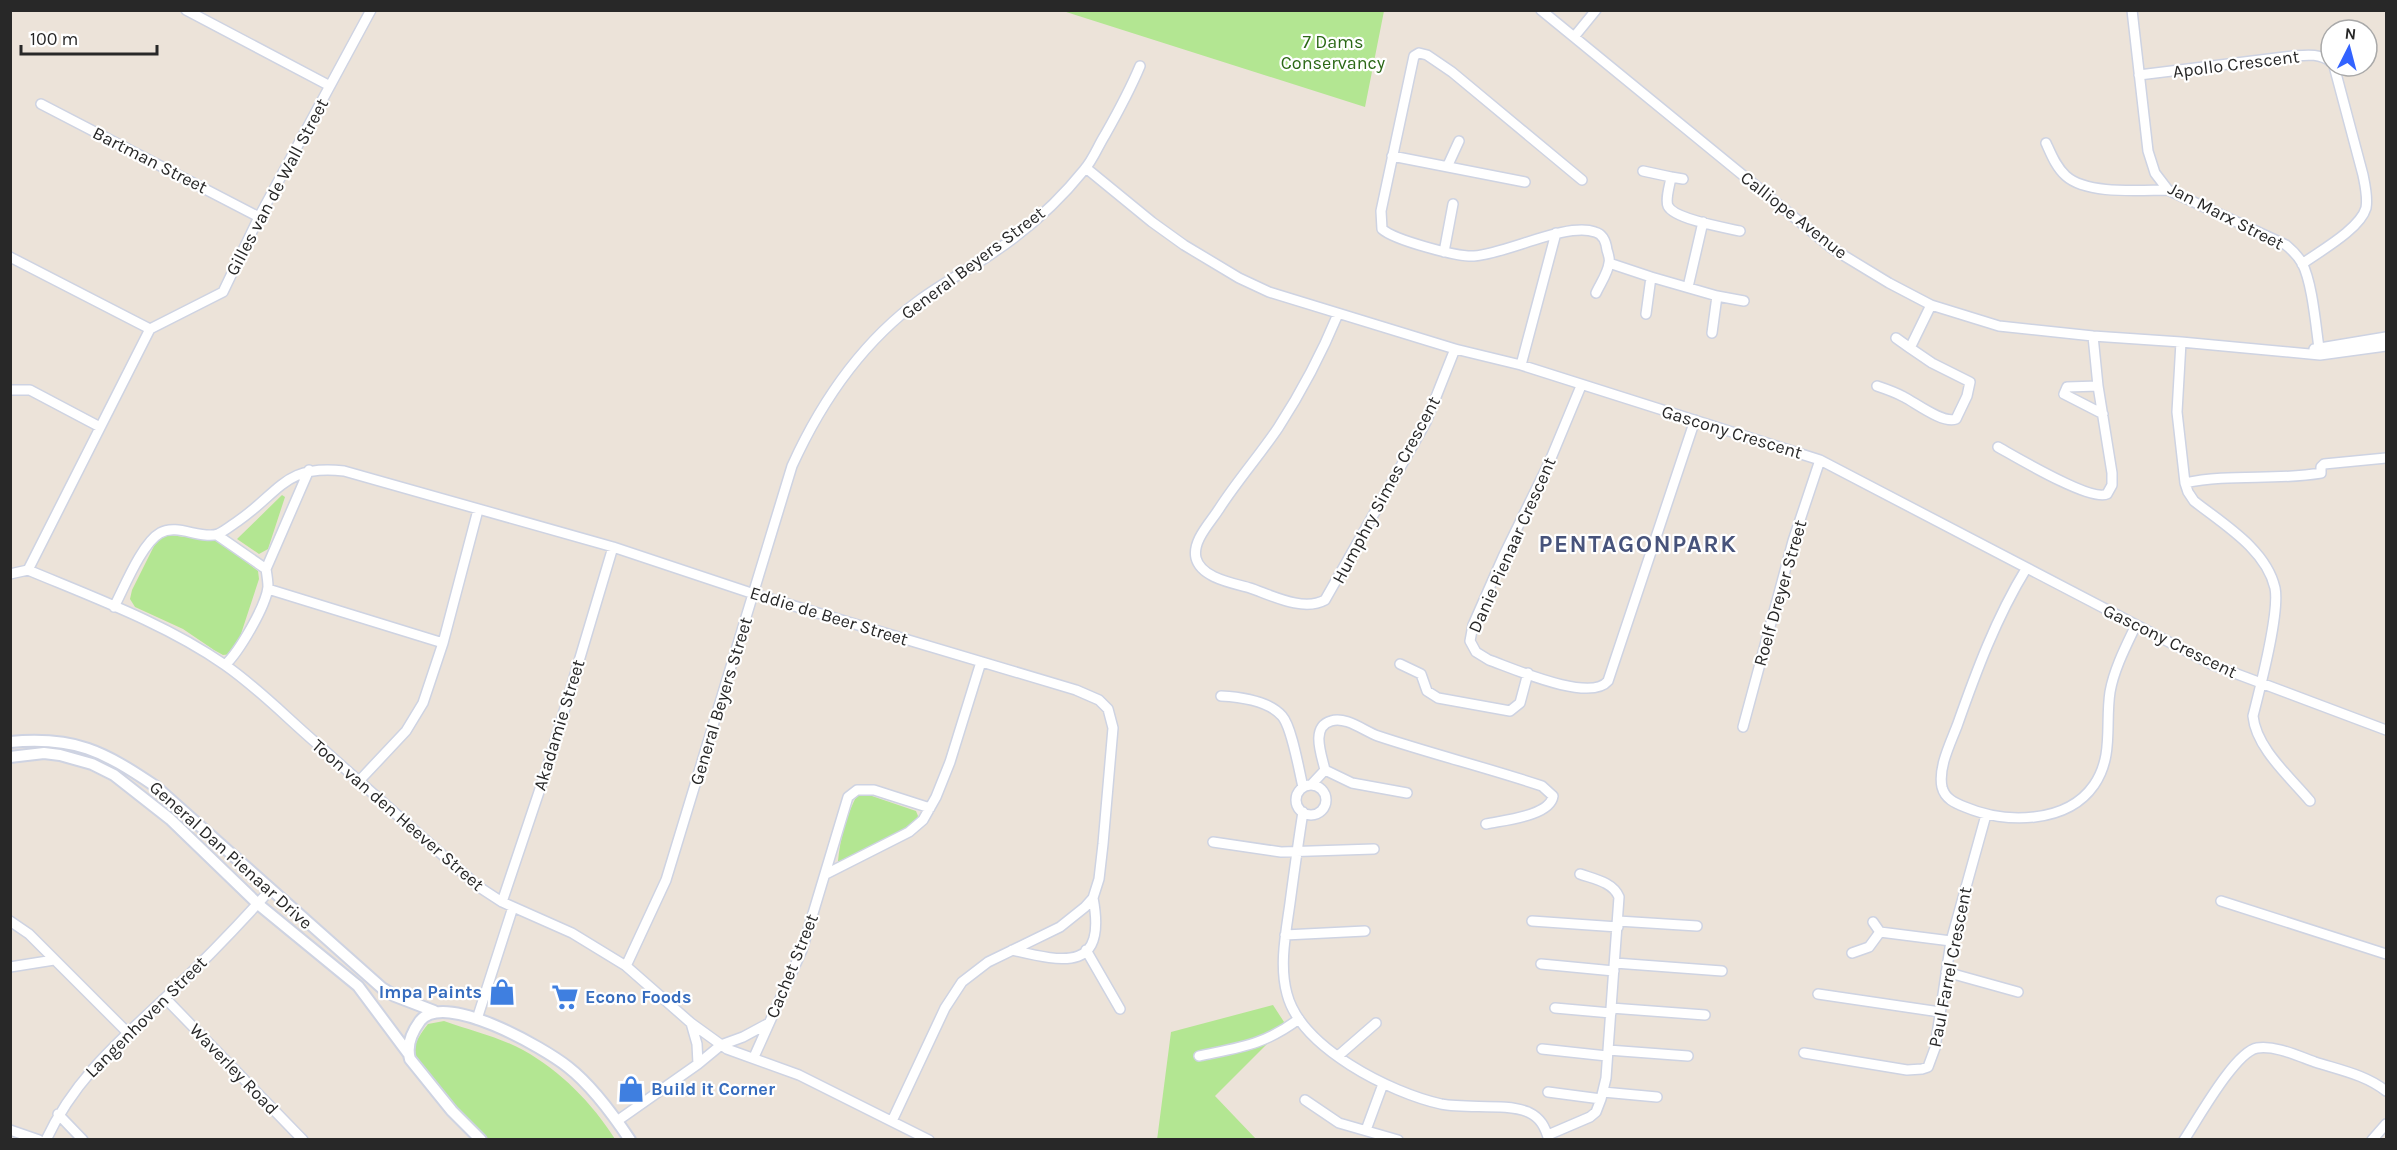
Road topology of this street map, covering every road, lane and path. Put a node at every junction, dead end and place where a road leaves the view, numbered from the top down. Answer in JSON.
{"nodes":[{"id":1,"x":186,"y":10,"type":"edge"},
{"id":2,"x":370,"y":10,"type":"edge"},
{"id":3,"x":1541,"y":10,"type":"edge"},
{"id":4,"x":1596,"y":10,"type":"edge"},
{"id":5,"x":2132,"y":10,"type":"edge"},
{"id":6,"x":1574,"y":37,"type":"junction"},
{"id":7,"x":2319,"y":56,"type":"edge"},
{"id":8,"x":1140,"y":66,"type":"dead end"},
{"id":9,"x":2139,"y":75,"type":"junction"},
{"id":10,"x":2337,"y":78,"type":"edge"},
{"id":11,"x":330,"y":86,"type":"junction"},
{"id":12,"x":41,"y":104,"type":"dead end"},
{"id":13,"x":1459,"y":141,"type":"dead end"},
{"id":14,"x":2046,"y":143,"type":"dead end"},
{"id":15,"x":1392,"y":156,"type":"junction"},
{"id":16,"x":1448,"y":165,"type":"junction"},
{"id":17,"x":1086,"y":168,"type":"junction"},
{"id":18,"x":1643,"y":171,"type":"dead end"},
{"id":19,"x":1671,"y":177,"type":"junction"},
{"id":20,"x":1683,"y":179,"type":"dead end"},
{"id":21,"x":1582,"y":180,"type":"dead end"},
{"id":22,"x":1525,"y":182,"type":"dead end"},
{"id":23,"x":2168,"y":190,"type":"junction"},
{"id":24,"x":1453,"y":204,"type":"dead end"},
{"id":25,"x":259,"y":217,"type":"junction"},
{"id":26,"x":1703,"y":222,"type":"junction"},
{"id":27,"x":1740,"y":231,"type":"dead end"},
{"id":28,"x":1556,"y":233,"type":"junction"},
{"id":29,"x":1444,"y":252,"type":"junction"},
{"id":30,"x":12,"y":261,"type":"edge"},
{"id":31,"x":1609,"y":263,"type":"junction"},
{"id":32,"x":2302,"y":264,"type":"junction"},
{"id":33,"x":1651,"y":277,"type":"junction"},
{"id":34,"x":1688,"y":287,"type":"junction"},
{"id":35,"x":1596,"y":293,"type":"dead end"},
{"id":36,"x":1717,"y":296,"type":"junction"},
{"id":37,"x":1744,"y":301,"type":"dead end"},
{"id":38,"x":1931,"y":305,"type":"junction"},
{"id":39,"x":1338,"y":314,"type":"junction"},
{"id":40,"x":1646,"y":314,"type":"dead end"},
{"id":41,"x":150,"y":329,"type":"junction"},
{"id":42,"x":1712,"y":333,"type":"dead end"},
{"id":43,"x":2093,"y":336,"type":"junction"},
{"id":44,"x":2386,"y":337,"type":"edge"},
{"id":45,"x":1896,"y":338,"type":"dead end"},
{"id":46,"x":2181,"y":342,"type":"junction"},
{"id":47,"x":2386,"y":346,"type":"edge"},
{"id":48,"x":1910,"y":348,"type":"junction"},
{"id":49,"x":1455,"y":349,"type":"junction"},
{"id":50,"x":2319,"y":351,"type":"junction"},
{"id":51,"x":1521,"y":365,"type":"junction"},
{"id":52,"x":1581,"y":386,"type":"junction"},
{"id":53,"x":1877,"y":386,"type":"dead end"},
{"id":54,"x":2098,"y":386,"type":"junction"},
{"id":55,"x":10,"y":390,"type":"edge"},
{"id":56,"x":2103,"y":414,"type":"junction"},
{"id":57,"x":1695,"y":420,"type":"junction"},
{"id":58,"x":100,"y":427,"type":"junction"},
{"id":59,"x":1998,"y":447,"type":"dead end"},
{"id":60,"x":2386,"y":458,"type":"edge"},
{"id":61,"x":1820,"y":460,"type":"junction"},
{"id":62,"x":309,"y":470,"type":"junction"},
{"id":63,"x":2185,"y":483,"type":"junction"},
{"id":64,"x":478,"y":510,"type":"junction"},
{"id":65,"x":217,"y":534,"type":"junction"},
{"id":66,"x":613,"y":547,"type":"junction"},
{"id":67,"x":266,"y":568,"type":"junction"},
{"id":68,"x":2026,"y":569,"type":"junction"},
{"id":69,"x":28,"y":570,"type":"junction"},
{"id":70,"x":10,"y":574,"type":"edge"},
{"id":71,"x":268,"y":589,"type":"junction"},
{"id":72,"x":754,"y":594,"type":"junction"},
{"id":73,"x":114,"y":607,"type":"junction"},
{"id":74,"x":2136,"y":625,"type":"junction"},
{"id":75,"x":443,"y":643,"type":"junction"},
{"id":76,"x":981,"y":662,"type":"junction"},
{"id":77,"x":1400,"y":664,"type":"dead end"},
{"id":78,"x":225,"y":665,"type":"junction"},
{"id":79,"x":1528,"y":673,"type":"junction"},
{"id":80,"x":2260,"y":684,"type":"junction"},
{"id":81,"x":1221,"y":696,"type":"dead end"},
{"id":82,"x":1743,"y":727,"type":"dead end"},
{"id":83,"x":2386,"y":727,"type":"edge"},
{"id":84,"x":10,"y":742,"type":"edge"},
{"id":85,"x":10,"y":757,"type":"edge"},
{"id":86,"x":1325,"y":770,"type":"junction"},
{"id":87,"x":359,"y":781,"type":"junction"},
{"id":88,"x":155,"y":786,"type":"junction"},
{"id":89,"x":1307,"y":786,"type":"junction"},
{"id":90,"x":1407,"y":793,"type":"dead end"},
{"id":91,"x":144,"y":798,"type":"junction"},
{"id":92,"x":2310,"y":801,"type":"dead end"},
{"id":93,"x":930,"y":808,"type":"junction"},
{"id":94,"x":1303,"y":813,"type":"junction"},
{"id":95,"x":1986,"y":815,"type":"junction"},
{"id":96,"x":1486,"y":824,"type":"dead end"},
{"id":97,"x":1213,"y":842,"type":"dead end"},
{"id":98,"x":1374,"y":849,"type":"dead end"},
{"id":99,"x":1297,"y":851,"type":"junction"},
{"id":100,"x":826,"y":874,"type":"junction"},
{"id":101,"x":1580,"y":874,"type":"dead end"},
{"id":102,"x":270,"y":890,"type":"junction"},
{"id":103,"x":1093,"y":898,"type":"junction"},
{"id":104,"x":2221,"y":901,"type":"dead end"},
{"id":105,"x":502,"y":902,"type":"junction"},
{"id":106,"x":258,"y":904,"type":"junction"},
{"id":107,"x":513,"y":907,"type":"junction"},
{"id":108,"x":10,"y":921,"type":"edge"},
{"id":109,"x":1532,"y":921,"type":"dead end"},
{"id":110,"x":1873,"y":922,"type":"dead end"},
{"id":111,"x":1618,"y":924,"type":"junction"},
{"id":112,"x":1697,"y":926,"type":"dead end"},
{"id":113,"x":1365,"y":931,"type":"dead end"},
{"id":114,"x":1880,"y":932,"type":"junction"},
{"id":115,"x":1285,"y":935,"type":"junction"},
{"id":116,"x":1951,"y":941,"type":"junction"},
{"id":117,"x":1012,"y":950,"type":"junction"},
{"id":118,"x":1086,"y":950,"type":"junction"},
{"id":119,"x":1852,"y":953,"type":"dead end"},
{"id":120,"x":2386,"y":954,"type":"edge"},
{"id":121,"x":54,"y":960,"type":"junction"},
{"id":122,"x":1541,"y":964,"type":"dead end"},
{"id":123,"x":626,"y":966,"type":"junction"},
{"id":124,"x":10,"y":967,"type":"edge"},
{"id":125,"x":1615,"y":967,"type":"junction"},
{"id":126,"x":1722,"y":970,"type":"dead end"},
{"id":127,"x":1946,"y":972,"type":"junction"},
{"id":128,"x":2018,"y":992,"type":"dead end"},
{"id":129,"x":1818,"y":994,"type":"dead end"},
{"id":130,"x":165,"y":998,"type":"junction"},
{"id":131,"x":1555,"y":1008,"type":"dead end"},
{"id":132,"x":1120,"y":1009,"type":"dead end"},
{"id":133,"x":1611,"y":1010,"type":"junction"},
{"id":134,"x":434,"y":1011,"type":"junction"},
{"id":135,"x":1940,"y":1012,"type":"junction"},
{"id":136,"x":1705,"y":1015,"type":"dead end"},
{"id":137,"x":477,"y":1019,"type":"junction"},
{"id":138,"x":1299,"y":1019,"type":"junction"},
{"id":139,"x":691,"y":1023,"type":"junction"},
{"id":140,"x":769,"y":1023,"type":"junction"},
{"id":141,"x":1376,"y":1023,"type":"dead end"},
{"id":142,"x":127,"y":1032,"type":"junction"},
{"id":143,"x":721,"y":1045,"type":"junction"},
{"id":144,"x":1542,"y":1049,"type":"dead end"},
{"id":145,"x":408,"y":1053,"type":"junction"},
{"id":146,"x":1608,"y":1053,"type":"junction"},
{"id":147,"x":1804,"y":1053,"type":"dead end"},
{"id":148,"x":1199,"y":1056,"type":"dead end"},
{"id":149,"x":1338,"y":1056,"type":"junction"},
{"id":150,"x":1688,"y":1056,"type":"dead end"},
{"id":151,"x":754,"y":1058,"type":"junction"},
{"id":152,"x":698,"y":1064,"type":"junction"},
{"id":153,"x":1383,"y":1084,"type":"junction"},
{"id":154,"x":2386,"y":1091,"type":"edge"},
{"id":155,"x":1548,"y":1092,"type":"dead end"},
{"id":156,"x":1602,"y":1095,"type":"junction"},
{"id":157,"x":1657,"y":1097,"type":"dead end"},
{"id":158,"x":1305,"y":1100,"type":"dead end"},
{"id":159,"x":58,"y":1114,"type":"junction"},
{"id":160,"x":617,"y":1121,"type":"junction"},
{"id":161,"x":892,"y":1121,"type":"junction"},
{"id":162,"x":2386,"y":1124,"type":"edge"},
{"id":163,"x":1366,"y":1130,"type":"junction"},
{"id":164,"x":10,"y":1131,"type":"edge"},
{"id":165,"x":1548,"y":1137,"type":"edge"},
{"id":166,"x":39,"y":1140,"type":"edge"},
{"id":167,"x":46,"y":1140,"type":"edge"},
{"id":168,"x":83,"y":1140,"type":"edge"},
{"id":169,"x":303,"y":1140,"type":"edge"},
{"id":170,"x":481,"y":1140,"type":"edge"},
{"id":171,"x":630,"y":1140,"type":"edge"},
{"id":172,"x":929,"y":1140,"type":"edge"},
{"id":173,"x":1398,"y":1140,"type":"edge"},
{"id":174,"x":2184,"y":1140,"type":"edge"},
{"id":175,"x":2372,"y":1140,"type":"edge"}],
"edges":[{"from":1,"to":11,"type":"street"},
{"from":2,"to":11,"type":"street","name":"Gilles van de Wall Street"},
{"from":3,"to":6,"type":"street","name":"Calliope Avenue"},
{"from":4,"to":6,"type":"street"},
{"from":5,"to":9,"type":"street","name":"Jan Marx Street"},
{"from":6,"to":38,"type":"street","name":"Calliope Avenue"},
{"from":7,"to":9,"type":"street","name":"Apollo Crescent"},
{"from":8,"to":17,"type":"street","name":"General Beyers Street"},
{"from":9,"to":23,"type":"street","name":"Jan Marx Street"},
{"from":10,"to":32,"type":"street"},
{"from":11,"to":25,"type":"street","name":"Gilles van de Wall Street"},
{"from":12,"to":25,"type":"street","name":"Bartman Street"},
{"from":13,"to":16,"type":"street"},
{"from":14,"to":23,"type":"street"},
{"from":15,"to":16,"type":"street"},
{"from":15,"to":21,"type":"street"},
{"from":15,"to":29,"type":"street"},
{"from":16,"to":22,"type":"street"},
{"from":17,"to":39,"type":"street","name":"Gascony Crescent"},
{"from":17,"to":72,"type":"street","name":"General Beyers Street"},
{"from":18,"to":19,"type":"street"},
{"from":19,"to":20,"type":"street"},
{"from":19,"to":26,"type":"street"},
{"from":23,"to":32,"type":"street","name":"Jan Marx Street"},
{"from":24,"to":29,"type":"street"},
{"from":25,"to":41,"type":"street","name":"Gilles van de Wall Street"},
{"from":26,"to":27,"type":"street"},
{"from":26,"to":34,"type":"street"},
{"from":28,"to":29,"type":"street"},
{"from":28,"to":31,"type":"street"},
{"from":28,"to":51,"type":"street"},
{"from":30,"to":41,"type":"street"},
{"from":31,"to":33,"type":"street"},
{"from":31,"to":35,"type":"street"},
{"from":32,"to":50,"type":"street","name":"Jan Marx Street"},
{"from":33,"to":34,"type":"street"},
{"from":33,"to":40,"type":"street"},
{"from":34,"to":36,"type":"street"},
{"from":36,"to":37,"type":"street"},
{"from":36,"to":42,"type":"street"},
{"from":38,"to":43,"type":"street","name":"Calliope Avenue"},
{"from":38,"to":48,"type":"street"},
{"from":39,"to":49,"type":"street","name":"Gascony Crescent"},
{"from":39,"to":49,"type":"street","name":"Humphry Simes Crescent"},
{"from":41,"to":58,"type":"street"},
{"from":43,"to":46,"type":"street","name":"Calliope Avenue"},
{"from":43,"to":54,"type":"street"},
{"from":44,"to":50,"type":"street","name":"Calliope Avenue"},
{"from":45,"to":48,"type":"street"},
{"from":46,"to":50,"type":"street","name":"Calliope Avenue"},
{"from":46,"to":63,"type":"street"},
{"from":47,"to":50,"type":"street","name":"Calliope Avenue"},
{"from":48,"to":53,"type":"street"},
{"from":49,"to":51,"type":"street","name":"Gascony Crescent"},
{"from":51,"to":52,"type":"street","name":"Gascony Crescent"},
{"from":52,"to":57,"type":"street","name":"Gascony Crescent"},
{"from":52,"to":79,"type":"street","name":"Danie Pienaar Crescent"},
{"from":54,"to":56,"type":"street"},
{"from":54,"to":56,"type":"street"},
{"from":55,"to":58,"type":"street"},
{"from":56,"to":59,"type":"street"},
{"from":57,"to":61,"type":"street","name":"Gascony Crescent"},
{"from":57,"to":79,"type":"street","name":"Danie Pienaar Crescent"},
{"from":58,"to":69,"type":"street"},
{"from":60,"to":63,"type":"street"},
{"from":61,"to":68,"type":"street","name":"Gascony Crescent"},
{"from":61,"to":82,"type":"street","name":"Roelf Dreyer Street"},
{"from":62,"to":64,"type":"street","name":"Eddie de Beer Street"},
{"from":62,"to":65,"type":"street","name":"Eddie de Beer Street"},
{"from":62,"to":67,"type":"street"},
{"from":63,"to":80,"type":"street"},
{"from":64,"to":66,"type":"street","name":"Eddie de Beer Street"},
{"from":64,"to":75,"type":"street"},
{"from":65,"to":67,"type":"street"},
{"from":65,"to":73,"type":"street"},
{"from":66,"to":72,"type":"street","name":"Eddie de Beer Street"},
{"from":66,"to":105,"type":"street","name":"Akadamie Street"},
{"from":67,"to":71,"type":"street"},
{"from":68,"to":74,"type":"street","name":"Gascony Crescent"},
{"from":68,"to":95,"type":"street"},
{"from":69,"to":70,"type":"street"},
{"from":69,"to":73,"type":"street","name":"Toon van den Heever Street"},
{"from":71,"to":75,"type":"street"},
{"from":71,"to":78,"type":"street"},
{"from":72,"to":76,"type":"street","name":"Eddie de Beer Street"},
{"from":72,"to":123,"type":"street","name":"General Beyers Street"},
{"from":73,"to":78,"type":"street","name":"Toon van den Heever Street"},
{"from":74,"to":80,"type":"street","name":"Gascony Crescent"},
{"from":74,"to":95,"type":"street"},
{"from":75,"to":87,"type":"street"},
{"from":76,"to":93,"type":"street"},
{"from":76,"to":103,"type":"street","name":"Eddie de Beer Street"},
{"from":77,"to":79,"type":"street"},
{"from":78,"to":87,"type":"street","name":"Toon van den Heever Street"},
{"from":80,"to":83,"type":"street","name":"Gascony Crescent"},
{"from":80,"to":92,"type":"street"},
{"from":81,"to":89,"type":"street"},
{"from":84,"to":88,"type":"street","name":"General Dan Pienaar Drive"},
{"from":85,"to":91,"type":"street","name":"General Dan Pienaar Drive"},
{"from":86,"to":89,"type":"street"},
{"from":86,"to":90,"type":"street"},
{"from":86,"to":96,"type":"street"},
{"from":87,"to":105,"type":"street","name":"Toon van den Heever Street"},
{"from":88,"to":91,"type":"street"},
{"from":88,"to":102,"type":"street","name":"General Dan Pienaar Drive"},
{"from":89,"to":94,"type":"street"},
{"from":89,"to":94,"type":"street"},
{"from":91,"to":106,"type":"street","name":"General Dan Pienaar Drive"},
{"from":93,"to":100,"type":"street"},
{"from":93,"to":100,"type":"street","name":"Cachet Street"},
{"from":94,"to":99,"type":"street"},
{"from":95,"to":116,"type":"street","name":"Paul Farrel Crescent"},
{"from":97,"to":99,"type":"street"},
{"from":98,"to":99,"type":"street"},
{"from":99,"to":115,"type":"street"},
{"from":100,"to":140,"type":"street","name":"Cachet Street"},
{"from":101,"to":111,"type":"street"},
{"from":102,"to":106,"type":"street","name":"Langenhoven Street"},
{"from":102,"to":134,"type":"street","name":"General Dan Pienaar Drive"},
{"from":103,"to":117,"type":"street"},
{"from":103,"to":118,"type":"street"},
{"from":104,"to":120,"type":"street"},
{"from":105,"to":107,"type":"street","name":"Toon van den Heever Street"},
{"from":106,"to":130,"type":"street","name":"Langenhoven Street"},
{"from":106,"to":145,"type":"street","name":"General Dan Pienaar Drive"},
{"from":107,"to":123,"type":"street","name":"Toon van den Heever Street"},
{"from":107,"to":137,"type":"street"},
{"from":108,"to":121,"type":"street"},
{"from":109,"to":111,"type":"street"},
{"from":110,"to":114,"type":"street"},
{"from":111,"to":112,"type":"street"},
{"from":111,"to":125,"type":"street"},
{"from":113,"to":115,"type":"street"},
{"from":114,"to":116,"type":"street"},
{"from":114,"to":119,"type":"street"},
{"from":115,"to":138,"type":"street"},
{"from":116,"to":127,"type":"street","name":"Paul Farrel Crescent"},
{"from":117,"to":118,"type":"street"},
{"from":117,"to":161,"type":"street"},
{"from":118,"to":132,"type":"street"},
{"from":121,"to":124,"type":"street"},
{"from":121,"to":142,"type":"street"},
{"from":122,"to":125,"type":"street"},
{"from":123,"to":139,"type":"street","name":"Toon van den Heever Street"},
{"from":125,"to":126,"type":"street"},
{"from":125,"to":133,"type":"street"},
{"from":127,"to":128,"type":"street"},
{"from":127,"to":135,"type":"street","name":"Paul Farrel Crescent"},
{"from":129,"to":135,"type":"street"},
{"from":130,"to":142,"type":"street","name":"Langenhoven Street"},
{"from":130,"to":169,"type":"street","name":"Waverley Road"},
{"from":131,"to":133,"type":"street"},
{"from":133,"to":136,"type":"street"},
{"from":133,"to":146,"type":"street"},
{"from":134,"to":137,"type":"street","name":"General Dan Pienaar Drive"},
{"from":134,"to":145,"type":"street"},
{"from":135,"to":147,"type":"street","name":"Paul Farrel Crescent"},
{"from":137,"to":160,"type":"street","name":"General Dan Pienaar Drive"},
{"from":138,"to":148,"type":"street"},
{"from":138,"to":149,"type":"street"},
{"from":139,"to":143,"type":"street","name":"Toon van den Heever Street"},
{"from":139,"to":152,"type":"street"},
{"from":140,"to":143,"type":"street"},
{"from":140,"to":151,"type":"street","name":"Cachet Street"},
{"from":141,"to":149,"type":"street"},
{"from":142,"to":159,"type":"street","name":"Langenhoven Street"},
{"from":143,"to":151,"type":"street","name":"Toon van den Heever Street"},
{"from":143,"to":152,"type":"street"},
{"from":144,"to":146,"type":"street"},
{"from":145,"to":170,"type":"street","name":"General Dan Pienaar Drive"},
{"from":146,"to":150,"type":"street"},
{"from":146,"to":156,"type":"street"},
{"from":149,"to":153,"type":"street"},
{"from":151,"to":161,"type":"street","name":"Toon van den Heever Street"},
{"from":152,"to":160,"type":"street"},
{"from":153,"to":163,"type":"street"},
{"from":153,"to":165,"type":"street"},
{"from":154,"to":174,"type":"street"},
{"from":155,"to":156,"type":"street"},
{"from":156,"to":157,"type":"street"},
{"from":156,"to":165,"type":"street"},
{"from":158,"to":163,"type":"street"},
{"from":159,"to":167,"type":"street","name":"Langenhoven Street"},
{"from":159,"to":168,"type":"street"},
{"from":160,"to":171,"type":"street","name":"General Dan Pienaar Drive"},
{"from":161,"to":172,"type":"street","name":"Toon van den Heever Street"},
{"from":162,"to":175,"type":"street"},
{"from":163,"to":173,"type":"street"},
{"from":164,"to":166,"type":"street"}]}
